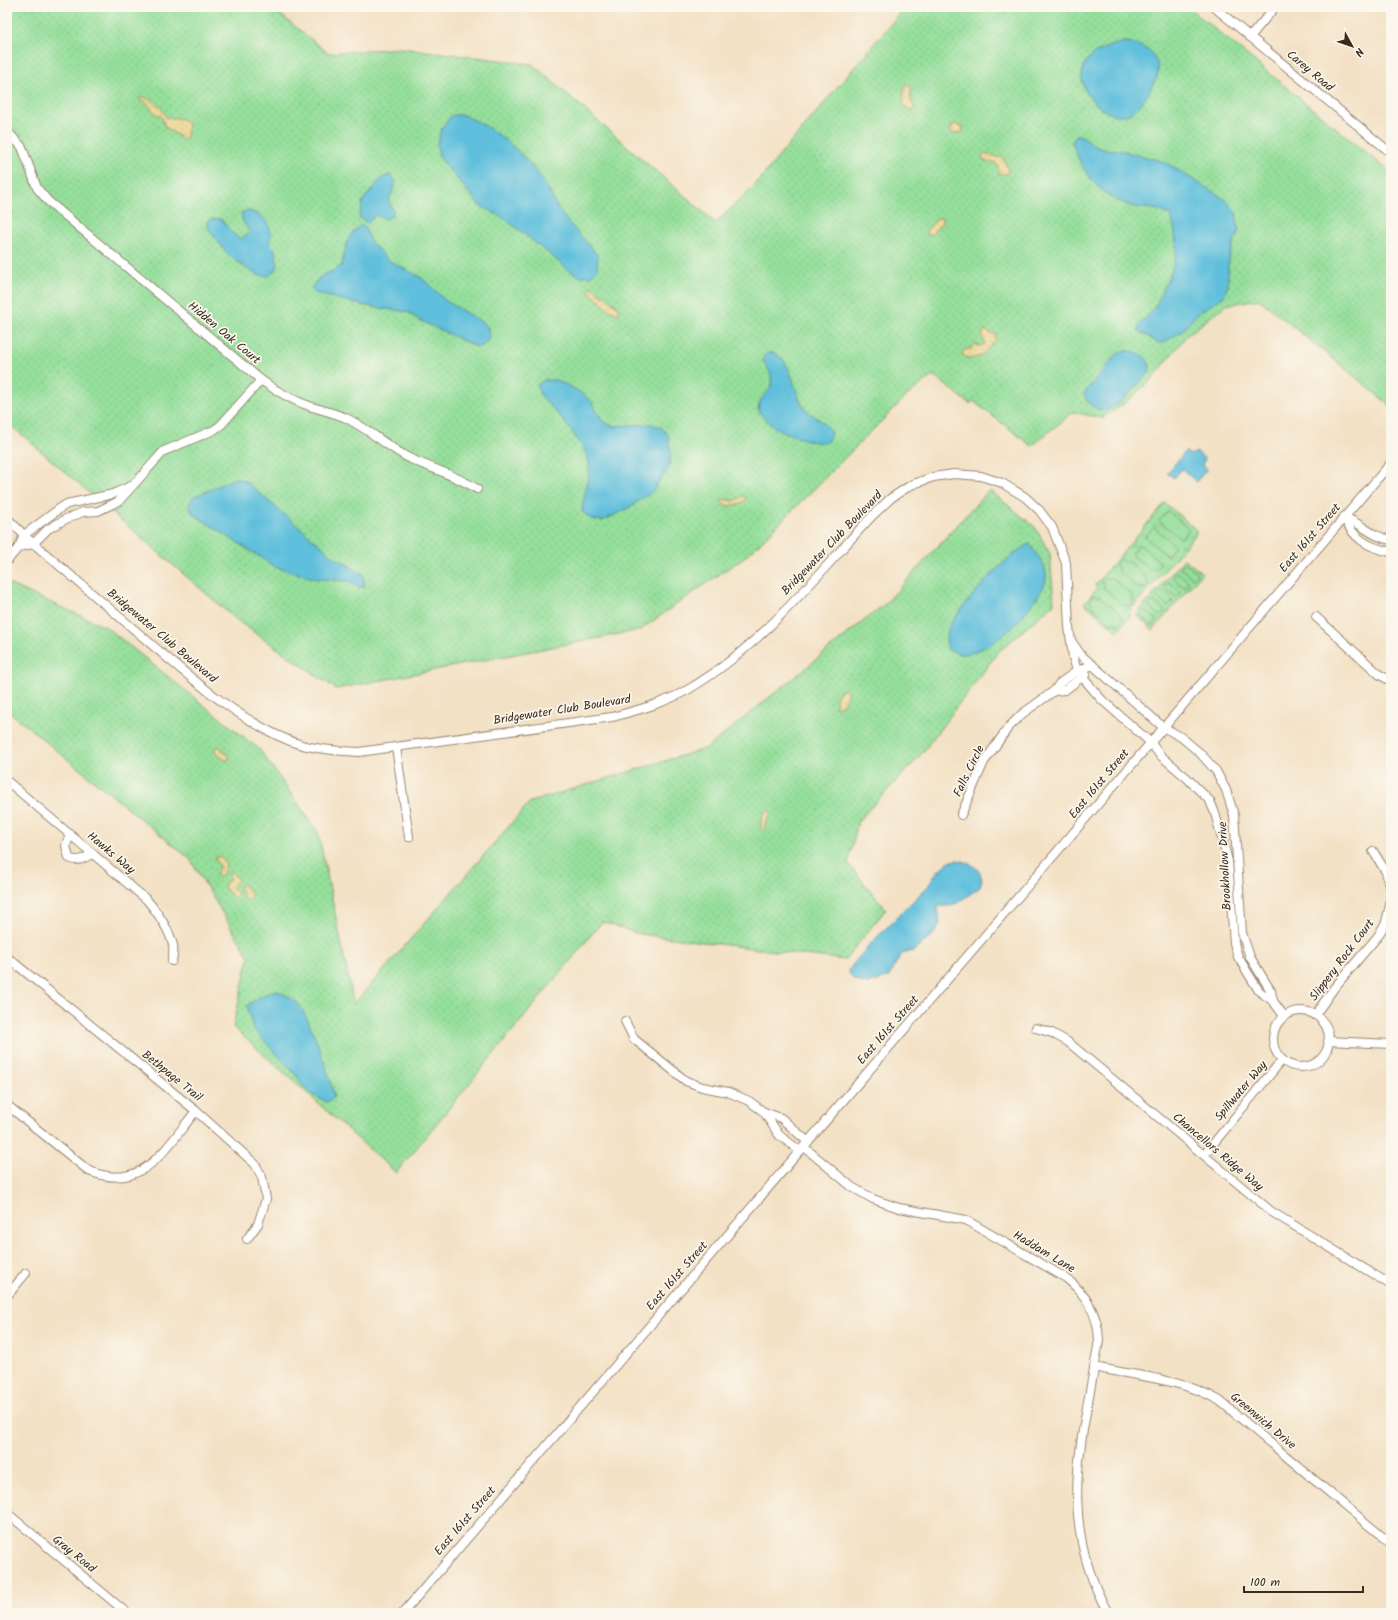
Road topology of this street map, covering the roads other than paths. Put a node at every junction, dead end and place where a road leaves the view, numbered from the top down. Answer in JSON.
{"nodes":[{"id":1,"x":1214,"y":7,"type":"edge"},
{"id":2,"x":1275,"y":7,"type":"edge"},
{"id":3,"x":1250,"y":37,"type":"junction"},
{"id":4,"x":7,"y":131,"type":"edge"},
{"id":5,"x":1391,"y":154,"type":"edge"},
{"id":6,"x":261,"y":380,"type":"junction"},
{"id":7,"x":1391,"y":462,"type":"edge"},
{"id":8,"x":132,"y":485,"type":"junction"},
{"id":9,"x":477,"y":489,"type":"dead end"},
{"id":10,"x":82,"y":502,"type":"junction"},
{"id":11,"x":83,"y":512,"type":"junction"},
{"id":12,"x":1344,"y":517,"type":"junction"},
{"id":13,"x":7,"y":518,"type":"edge"},
{"id":14,"x":24,"y":535,"type":"junction"},
{"id":15,"x":1391,"y":540,"type":"edge"},
{"id":16,"x":33,"y":544,"type":"junction"},
{"id":17,"x":19,"y":547,"type":"junction"},
{"id":18,"x":1391,"y":552,"type":"edge"},
{"id":19,"x":7,"y":561,"type":"edge"},
{"id":20,"x":1316,"y":617,"type":"dead end"},
{"id":21,"x":1072,"y":641,"type":"junction"},
{"id":22,"x":1093,"y":665,"type":"junction"},
{"id":23,"x":1077,"y":671,"type":"junction"},
{"id":24,"x":1082,"y":678,"type":"junction"},
{"id":25,"x":1391,"y":681,"type":"edge"},
{"id":26,"x":1054,"y":691,"type":"junction"},
{"id":27,"x":1163,"y":727,"type":"junction"},
{"id":28,"x":1150,"y":742,"type":"junction"},
{"id":29,"x":396,"y":747,"type":"junction"},
{"id":30,"x":7,"y":781,"type":"edge"},
{"id":31,"x":961,"y":815,"type":"dead end"},
{"id":32,"x":70,"y":834,"type":"junction"},
{"id":33,"x":409,"y":837,"type":"dead end"},
{"id":34,"x":1373,"y":851,"type":"dead end"},
{"id":35,"x":93,"y":854,"type":"junction"},
{"id":36,"x":7,"y":958,"type":"edge"},
{"id":37,"x":172,"y":961,"type":"dead end"},
{"id":38,"x":1273,"y":1001,"type":"junction"},
{"id":39,"x":1315,"y":1015,"type":"junction"},
{"id":40,"x":1284,"y":1016,"type":"junction"},
{"id":41,"x":625,"y":1021,"type":"dead end"},
{"id":42,"x":1036,"y":1028,"type":"dead end"},
{"id":43,"x":1328,"y":1041,"type":"junction"},
{"id":44,"x":1391,"y":1044,"type":"edge"},
{"id":45,"x":1282,"y":1060,"type":"junction"},
{"id":46,"x":7,"y":1105,"type":"edge"},
{"id":47,"x":196,"y":1111,"type":"junction"},
{"id":48,"x":764,"y":1112,"type":"junction"},
{"id":49,"x":804,"y":1147,"type":"junction"},
{"id":50,"x":1204,"y":1155,"type":"junction"},
{"id":51,"x":248,"y":1239,"type":"dead end"},
{"id":52,"x":26,"y":1273,"type":"dead end"},
{"id":53,"x":1391,"y":1285,"type":"edge"},
{"id":54,"x":7,"y":1296,"type":"edge"},
{"id":55,"x":1094,"y":1367,"type":"junction"},
{"id":56,"x":7,"y":1513,"type":"edge"},
{"id":57,"x":1391,"y":1544,"type":"edge"},
{"id":58,"x":127,"y":1613,"type":"edge"},
{"id":59,"x":403,"y":1613,"type":"edge"},
{"id":60,"x":1108,"y":1613,"type":"edge"}],
"edges":[{"from":1,"to":3,"type":"street","name":"Carey Road"},
{"from":2,"to":3,"type":"street"},
{"from":3,"to":5,"type":"street","name":"Carey Road"},
{"from":4,"to":6,"type":"street","name":"Hidden Oak Court"},
{"from":6,"to":8,"type":"street"},
{"from":6,"to":9,"type":"street","name":"Hidden Oak Court"},
{"from":7,"to":12,"type":"street","name":"East 161st Street"},
{"from":8,"to":10,"type":"street"},
{"from":8,"to":11,"type":"street"},
{"from":10,"to":11,"type":"street"},
{"from":10,"to":14,"type":"street"},
{"from":11,"to":16,"type":"street"},
{"from":12,"to":15,"type":"street"},
{"from":12,"to":18,"type":"street"},
{"from":12,"to":27,"type":"street","name":"East 161st Street"},
{"from":13,"to":14,"type":"street","name":"Bridgewater Club Boulevard"},
{"from":14,"to":16,"type":"street","name":"Bridgewater Club Boulevard"},
{"from":14,"to":17,"type":"street"},
{"from":16,"to":17,"type":"street"},
{"from":16,"to":29,"type":"street","name":"Bridgewater Club Boulevard"},
{"from":17,"to":19,"type":"street"},
{"from":20,"to":25,"type":"street"},
{"from":21,"to":22,"type":"street","name":"Bridgewater Club Boulevard"},
{"from":21,"to":23,"type":"street","name":"Bridgewater Club Boulevard"},
{"from":21,"to":29,"type":"street","name":"Bridgewater Club Boulevard"},
{"from":22,"to":23,"type":"street","name":"Falls Circle"},
{"from":22,"to":24,"type":"street","name":"Falls Circle"},
{"from":22,"to":27,"type":"street","name":"Bridgewater Club Boulevard"},
{"from":23,"to":24,"type":"street","name":"Bridgewater Club Boulevard"},
{"from":23,"to":26,"type":"street","name":"Falls Circle"},
{"from":24,"to":26,"type":"street","name":"Falls Circle"},
{"from":24,"to":28,"type":"street","name":"Bridgewater Club Boulevard"},
{"from":26,"to":31,"type":"street","name":"Falls Circle"},
{"from":27,"to":28,"type":"street","name":"East 161st Street"},
{"from":27,"to":38,"type":"street","name":"Brookhollow Drive"},
{"from":28,"to":38,"type":"street","name":"Brookhollow Drive"},
{"from":28,"to":49,"type":"street","name":"East 161st Street"},
{"from":29,"to":33,"type":"street"},
{"from":30,"to":32,"type":"street","name":"Hawks Way"},
{"from":32,"to":35,"type":"street","name":"Hawks Way"},
{"from":32,"to":35,"type":"street"},
{"from":34,"to":39,"type":"street","name":"Slippery Rock Court"},
{"from":35,"to":37,"type":"street","name":"Hawks Way"},
{"from":36,"to":47,"type":"street","name":"Bethpage Trail"},
{"from":38,"to":40,"type":"street","name":"Brookhollow Drive"},
{"from":39,"to":40,"type":"street"},
{"from":39,"to":43,"type":"street"},
{"from":40,"to":45,"type":"street"},
{"from":41,"to":48,"type":"street"},
{"from":42,"to":50,"type":"street","name":"Chancellors Ridge Way"},
{"from":43,"to":44,"type":"street"},
{"from":43,"to":45,"type":"street"},
{"from":45,"to":50,"type":"street","name":"Spillwater Way"},
{"from":46,"to":47,"type":"street"},
{"from":47,"to":51,"type":"street","name":"Bethpage Trail"},
{"from":48,"to":49,"type":"street"},
{"from":48,"to":49,"type":"street"},
{"from":49,"to":55,"type":"street","name":"Haddam Lane"},
{"from":49,"to":59,"type":"street","name":"East 161st Street"},
{"from":50,"to":53,"type":"street","name":"Chancellors Ridge Way"},
{"from":52,"to":54,"type":"street"},
{"from":55,"to":57,"type":"street","name":"Greenwich Drive"},
{"from":55,"to":60,"type":"street","name":"Haddam Lane"},
{"from":56,"to":58,"type":"street","name":"Gray Road"}]}
